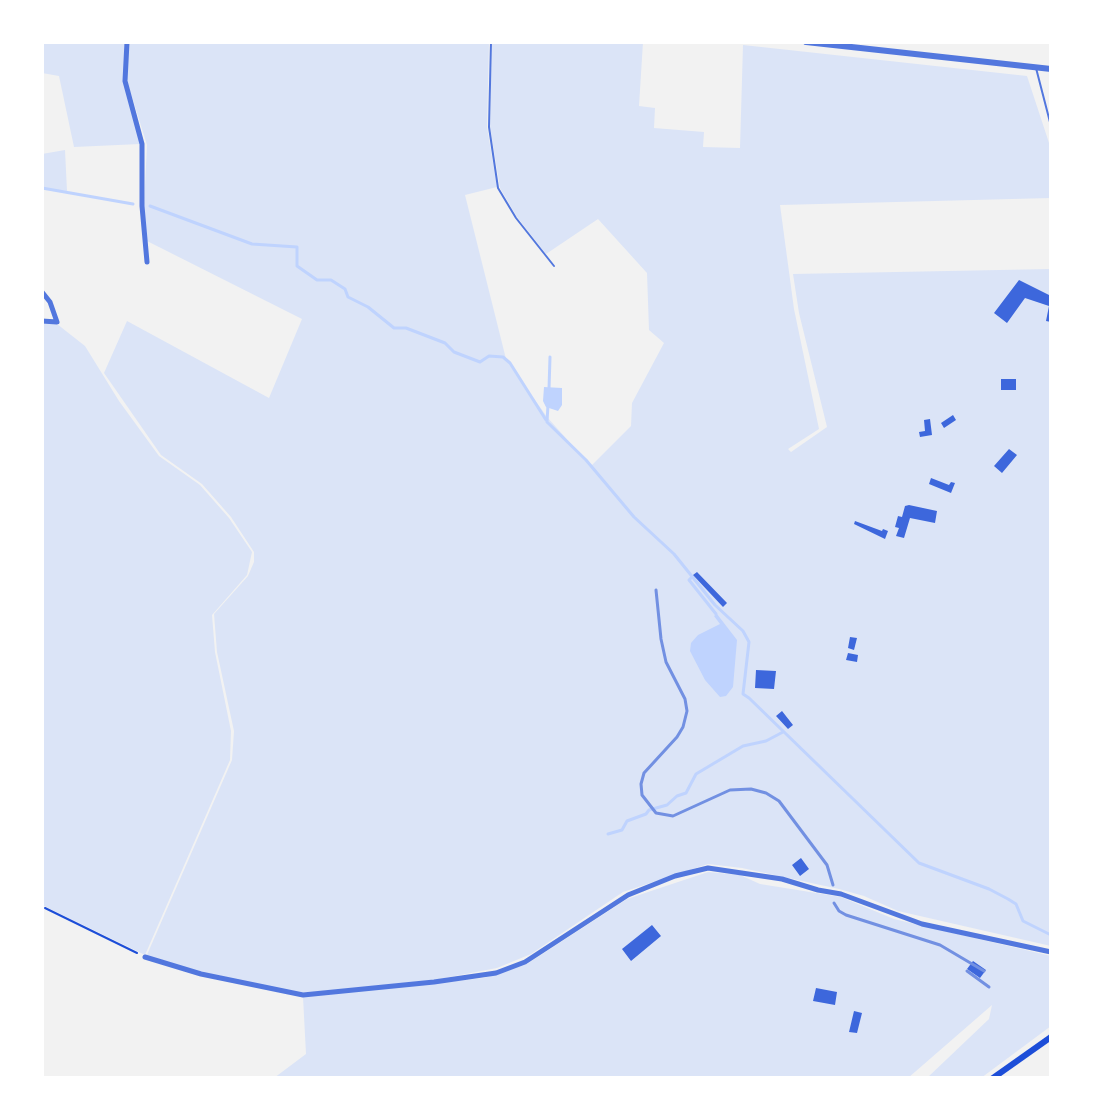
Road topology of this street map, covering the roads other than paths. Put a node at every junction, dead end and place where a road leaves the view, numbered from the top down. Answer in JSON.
{"nodes":[{"id":1,"x":127,"y":42,"type":"edge"},
{"id":2,"x":491,"y":42,"type":"edge"},
{"id":3,"x":806,"y":42,"type":"edge"},
{"id":4,"x":1036,"y":67,"type":"junction"},
{"id":5,"x":1051,"y":69,"type":"edge"},
{"id":6,"x":1051,"y":126,"type":"edge"},
{"id":7,"x":147,"y":262,"type":"dead end"},
{"id":8,"x":554,"y":266,"type":"dead end"},
{"id":9,"x":42,"y":292,"type":"edge"},
{"id":10,"x":42,"y":321,"type":"edge"},
{"id":11,"x":1051,"y":952,"type":"edge"},
{"id":12,"x":145,"y":957,"type":"road end"},
{"id":13,"x":1051,"y":1037,"type":"edge"},
{"id":14,"x":993,"y":1078,"type":"edge"}],
"edges":[{"from":1,"to":7,"type":"street"},
{"from":2,"to":8,"type":"lane"},
{"from":3,"to":4,"type":"street"},
{"from":4,"to":5,"type":"street"},
{"from":4,"to":6,"type":"lane"},
{"from":9,"to":10,"type":"street"},
{"from":11,"to":12,"type":"street"},
{"from":13,"to":14,"type":"main road"}]}
